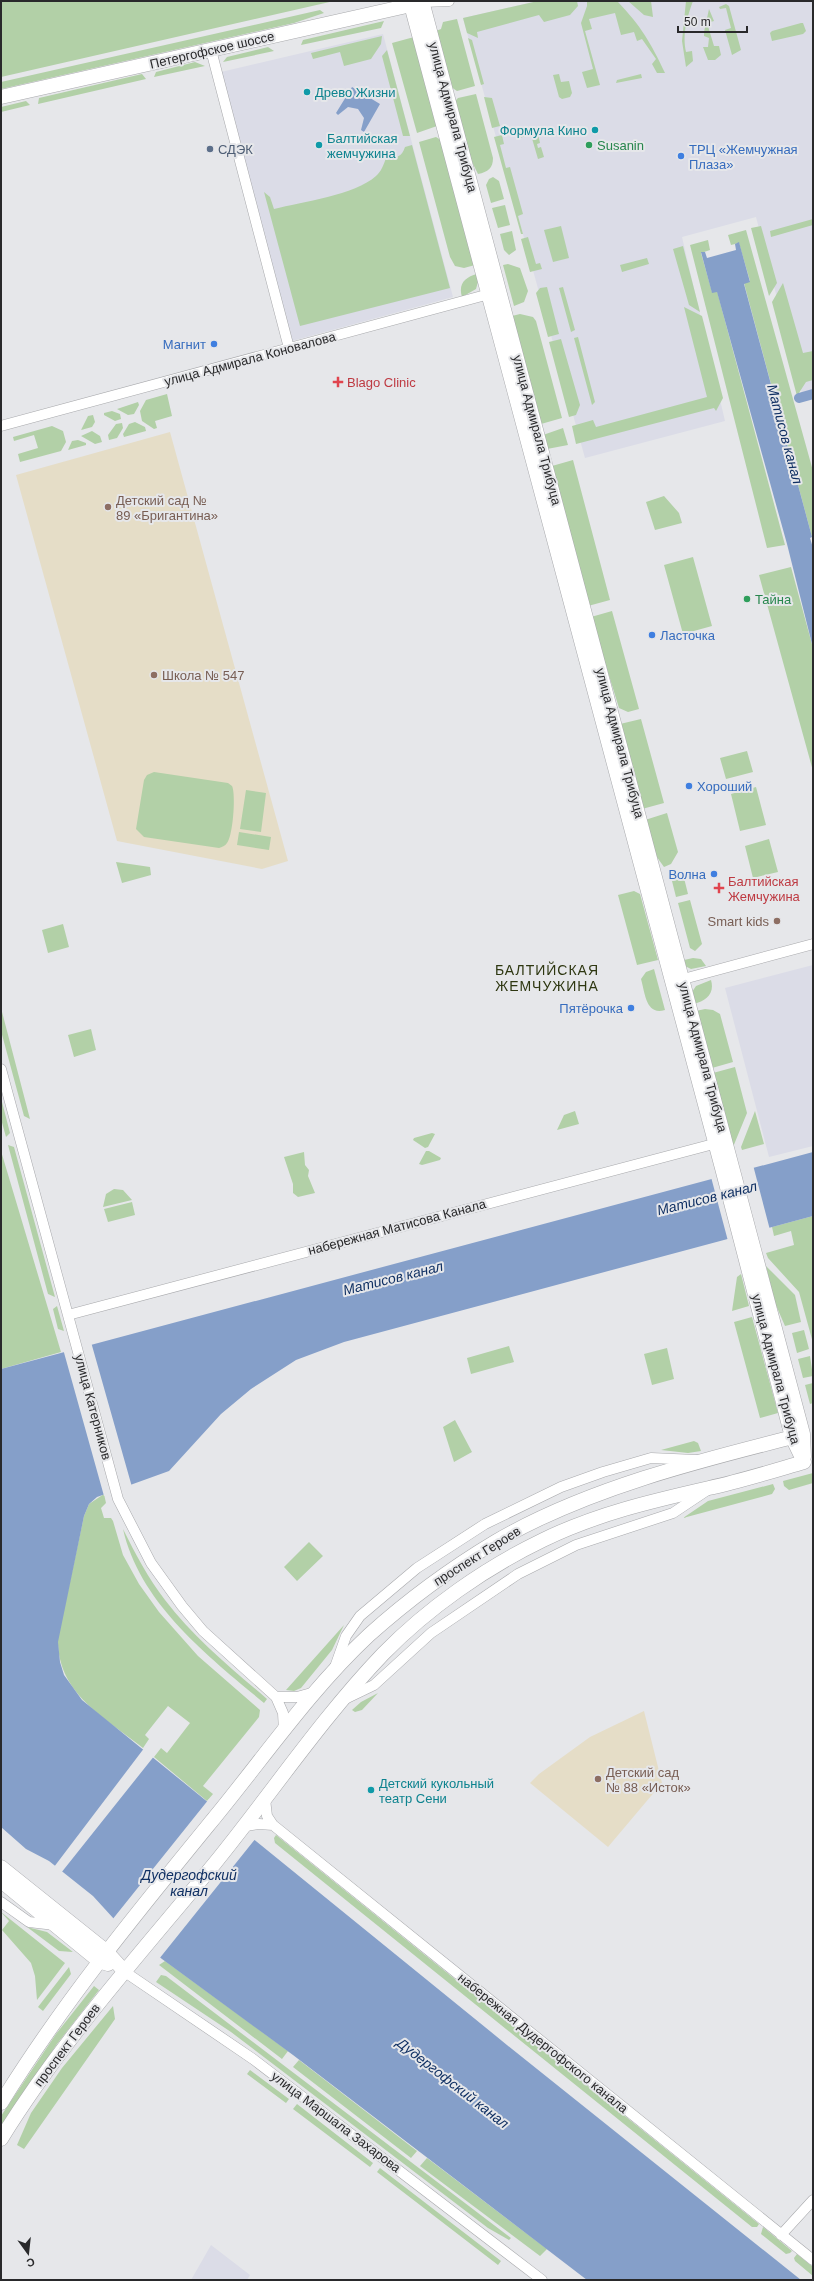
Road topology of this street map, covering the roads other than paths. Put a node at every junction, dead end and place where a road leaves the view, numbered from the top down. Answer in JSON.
{"nodes":[{"id":1,"x":449,"y":1,"type":"edge"},
{"id":2,"x":418,"y":2,"type":"edge"},
{"id":3,"x":211,"y":50,"type":"junction"},
{"id":4,"x":1,"y":97,"type":"edge"},
{"id":5,"x":494,"y":293,"type":"junction"},
{"id":6,"x":290,"y":348,"type":"junction"},
{"id":7,"x":1,"y":426,"type":"edge"},
{"id":8,"x":813,"y":944,"type":"edge"},
{"id":9,"x":677,"y":980,"type":"junction"},
{"id":10,"x":1,"y":1069,"type":"edge"},
{"id":11,"x":721,"y":1142,"type":"junction"},
{"id":12,"x":68,"y":1315,"type":"junction"},
{"id":13,"x":803,"y":1434,"type":"edge"},
{"id":14,"x":706,"y":1461,"type":"junction"},
{"id":15,"x":809,"y":1461,"type":"edge"},
{"id":16,"x":711,"y":1488,"type":"junction"},
{"id":17,"x":332,"y":1674,"type":"junction"},
{"id":18,"x":318,"y":1691,"type":"junction"},
{"id":19,"x":276,"y":1696,"type":"junction"},
{"id":20,"x":343,"y":1699,"type":"junction"},
{"id":21,"x":284,"y":1731,"type":"junction"},
{"id":22,"x":266,"y":1799,"type":"junction"},
{"id":23,"x":273,"y":1825,"type":"junction"},
{"id":24,"x":245,"y":1826,"type":"junction"},
{"id":25,"x":1,"y":1867,"type":"edge"},
{"id":26,"x":1,"y":1881,"type":"edge"},
{"id":27,"x":1,"y":1902,"type":"edge"},
{"id":28,"x":55,"y":1925,"type":"junction"},
{"id":29,"x":103,"y":1956,"type":"junction"},
{"id":30,"x":125,"y":1972,"type":"junction"},
{"id":31,"x":1,"y":2104,"type":"edge"},
{"id":32,"x":1,"y":2139,"type":"edge"},
{"id":33,"x":813,"y":2200,"type":"edge"},
{"id":34,"x":781,"y":2235,"type":"junction"},
{"id":35,"x":813,"y":2260,"type":"edge"},
{"id":36,"x":542,"y":2280,"type":"edge"}],
"edges":[{"from":1,"to":2,"type":"street","name":"Петергофское шоссе"},
{"from":2,"to":3,"type":"street","name":"Петергофское шоссе"},
{"from":2,"to":5,"type":"street","name":"улица Адмирала Трибуца"},
{"from":3,"to":4,"type":"street","name":"Петергофское шоссе"},
{"from":3,"to":6,"type":"street"},
{"from":5,"to":6,"type":"street","name":"улица Адмирала Коновалова"},
{"from":5,"to":9,"type":"street","name":"улица Адмирала Трибуца"},
{"from":6,"to":7,"type":"street","name":"улица Адмирала Коновалова"},
{"from":8,"to":9,"type":"street"},
{"from":9,"to":11,"type":"street","name":"улица Адмирала Трибуца"},
{"from":10,"to":12,"type":"street","name":"улица Катерников"},
{"from":11,"to":12,"type":"street","name":"набережная Матисова Канала"},
{"from":11,"to":13,"type":"street","name":"улица Адмирала Трибуца"},
{"from":12,"to":19,"type":"street","name":"улица Катерников"},
{"from":13,"to":14,"type":"street","name":"проспект Героев"},
{"from":13,"to":15,"type":"street","name":"улица Адмирала Трибуца"},
{"from":14,"to":17,"type":"street","name":"проспект Героев"},
{"from":14,"to":17,"type":"street"},
{"from":15,"to":16,"type":"street","name":"проспект Героев"},
{"from":16,"to":20,"type":"street"},
{"from":16,"to":20,"type":"street","name":"проспект Героев"},
{"from":17,"to":18,"type":"street","name":"проспект Героев"},
{"from":18,"to":19,"type":"street"},
{"from":18,"to":21,"type":"street","name":"проспект Героев"},
{"from":19,"to":21,"type":"street","name":"улица Катерников"},
{"from":20,"to":22,"type":"street","name":"проспект Героев"},
{"from":21,"to":29,"type":"street","name":"проспект Героев"},
{"from":22,"to":23,"type":"street"},
{"from":22,"to":24,"type":"street","name":"проспект Героев"},
{"from":23,"to":24,"type":"street"},
{"from":23,"to":34,"type":"street","name":"набережная Дудергофского канала"},
{"from":24,"to":30,"type":"street","name":"проспект Героев"},
{"from":25,"to":29,"type":"street","name":"улица Маршала Захарова"},
{"from":26,"to":28,"type":"street","name":"улица Маршала Захарова"},
{"from":27,"to":28,"type":"street"},
{"from":28,"to":29,"type":"street","name":"улица Маршала Захарова"},
{"from":29,"to":30,"type":"street","name":"улица Маршала Захарова"},
{"from":29,"to":31,"type":"street","name":"проспект Героев"},
{"from":30,"to":32,"type":"street","name":"проспект Героев"},
{"from":30,"to":36,"type":"street","name":"улица Маршала Захарова"},
{"from":33,"to":34,"type":"street"},
{"from":34,"to":35,"type":"street","name":"набережная Дудергофского канала"}]}
